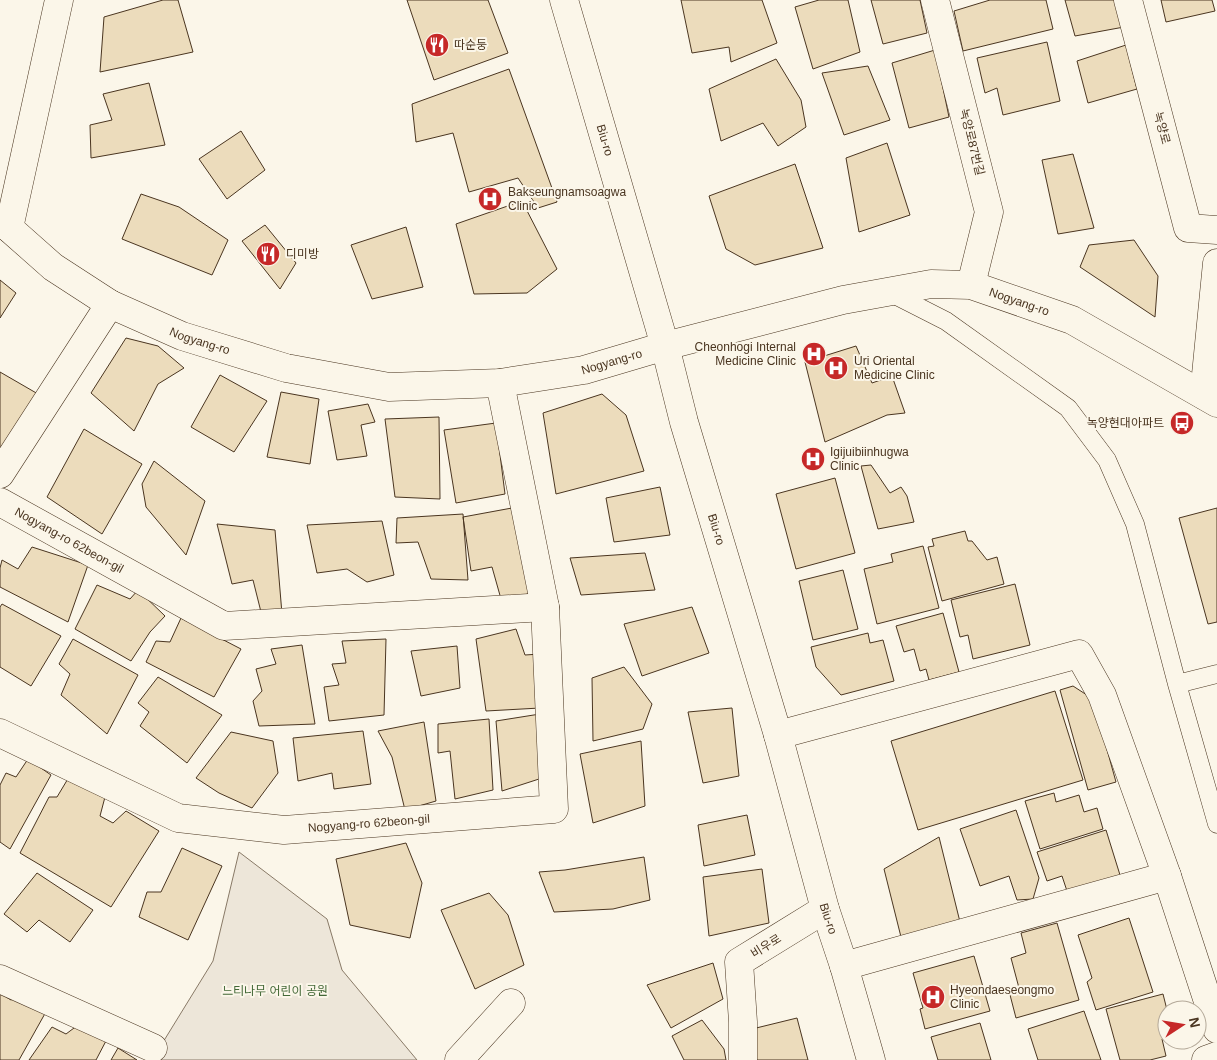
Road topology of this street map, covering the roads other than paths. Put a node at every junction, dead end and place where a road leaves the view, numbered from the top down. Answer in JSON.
{"nodes":[{"id":1,"x":59,"y":0,"type":"edge"},
{"id":2,"x":564,"y":0,"type":"edge"},
{"id":3,"x":935,"y":0,"type":"edge"},
{"id":4,"x":1128,"y":0,"type":"edge"},
{"id":5,"x":5,"y":224,"type":"edge"},
{"id":6,"x":1217,"y":230,"type":"edge"},
{"id":7,"x":1217,"y":263,"type":"edge"},
{"id":8,"x":972,"y":285,"type":"junction"},
{"id":9,"x":888,"y":292,"type":"junction"},
{"id":10,"x":110,"y":304,"type":"junction"},
{"id":11,"x":665,"y":346,"type":"junction"},
{"id":12,"x":500,"y":383,"type":"junction"},
{"id":13,"x":1211,"y":399,"type":"edge"},
{"id":14,"x":0,"y":474,"type":"edge"},
{"id":15,"x":0,"y":502,"type":"edge"},
{"id":16,"x":545,"y":607,"type":"junction"},
{"id":17,"x":1217,"y":674,"type":"edge"},
{"id":18,"x":1177,"y":684,"type":"junction"},
{"id":19,"x":0,"y":733,"type":"edge"},
{"id":20,"x":778,"y":735,"type":"junction"},
{"id":21,"x":1217,"y":824,"type":"edge"},
{"id":22,"x":1167,"y":876,"type":"junction"},
{"id":23,"x":825,"y":909,"type":"junction"},
{"id":24,"x":844,"y":966,"type":"junction"},
{"id":25,"x":0,"y":979,"type":"edge"},
{"id":26,"x":511,"y":1003,"type":"dead end"},
{"id":27,"x":1217,"y":1029,"type":"edge"},
{"id":28,"x":153,"y":1048,"type":"dead end"},
{"id":29,"x":1217,"y":1056,"type":"edge"},
{"id":30,"x":459,"y":1060,"type":"edge"},
{"id":31,"x":743,"y":1060,"type":"edge"},
{"id":32,"x":871,"y":1060,"type":"edge"},
{"id":33,"x":1206,"y":1060,"type":"edge"}],
"edges":[{"from":1,"to":5,"type":"street","name":"Nogyang-ro"},
{"from":2,"to":11,"type":"street","name":"Biu-ro"},
{"from":3,"to":8,"type":"street","name":"녹양로87번길"},
{"from":4,"to":6,"type":"street","name":"녹양로"},
{"from":5,"to":10,"type":"street","name":"Nogyang-ro"},
{"from":7,"to":13,"type":"street"},
{"from":8,"to":9,"type":"street","name":"Nogyang-ro"},
{"from":8,"to":13,"type":"street","name":"Nogyang-ro"},
{"from":9,"to":11,"type":"street","name":"Nogyang-ro"},
{"from":9,"to":18,"type":"lane"},
{"from":10,"to":12,"type":"street","name":"Nogyang-ro"},
{"from":10,"to":14,"type":"street"},
{"from":11,"to":12,"type":"street","name":"Nogyang-ro"},
{"from":11,"to":20,"type":"street","name":"Biu-ro"},
{"from":12,"to":16,"type":"street","name":"Nogyang-ro 62beon-gil"},
{"from":15,"to":16,"type":"street","name":"Nogyang-ro 62beon-gil"},
{"from":16,"to":19,"type":"street","name":"Nogyang-ro 62beon-gil"},
{"from":17,"to":18,"type":"lane"},
{"from":18,"to":21,"type":"lane"},
{"from":20,"to":22,"type":"street"},
{"from":20,"to":23,"type":"street","name":"Biu-ro"},
{"from":22,"to":24,"type":"street"},
{"from":22,"to":27,"type":"street"},
{"from":23,"to":24,"type":"street","name":"Biu-ro"},
{"from":23,"to":31,"type":"street","name":"비우로"},
{"from":24,"to":32,"type":"street","name":"Biu-ro"},
{"from":25,"to":28,"type":"street"},
{"from":26,"to":30,"type":"street"},
{"from":29,"to":33,"type":"street"}]}
